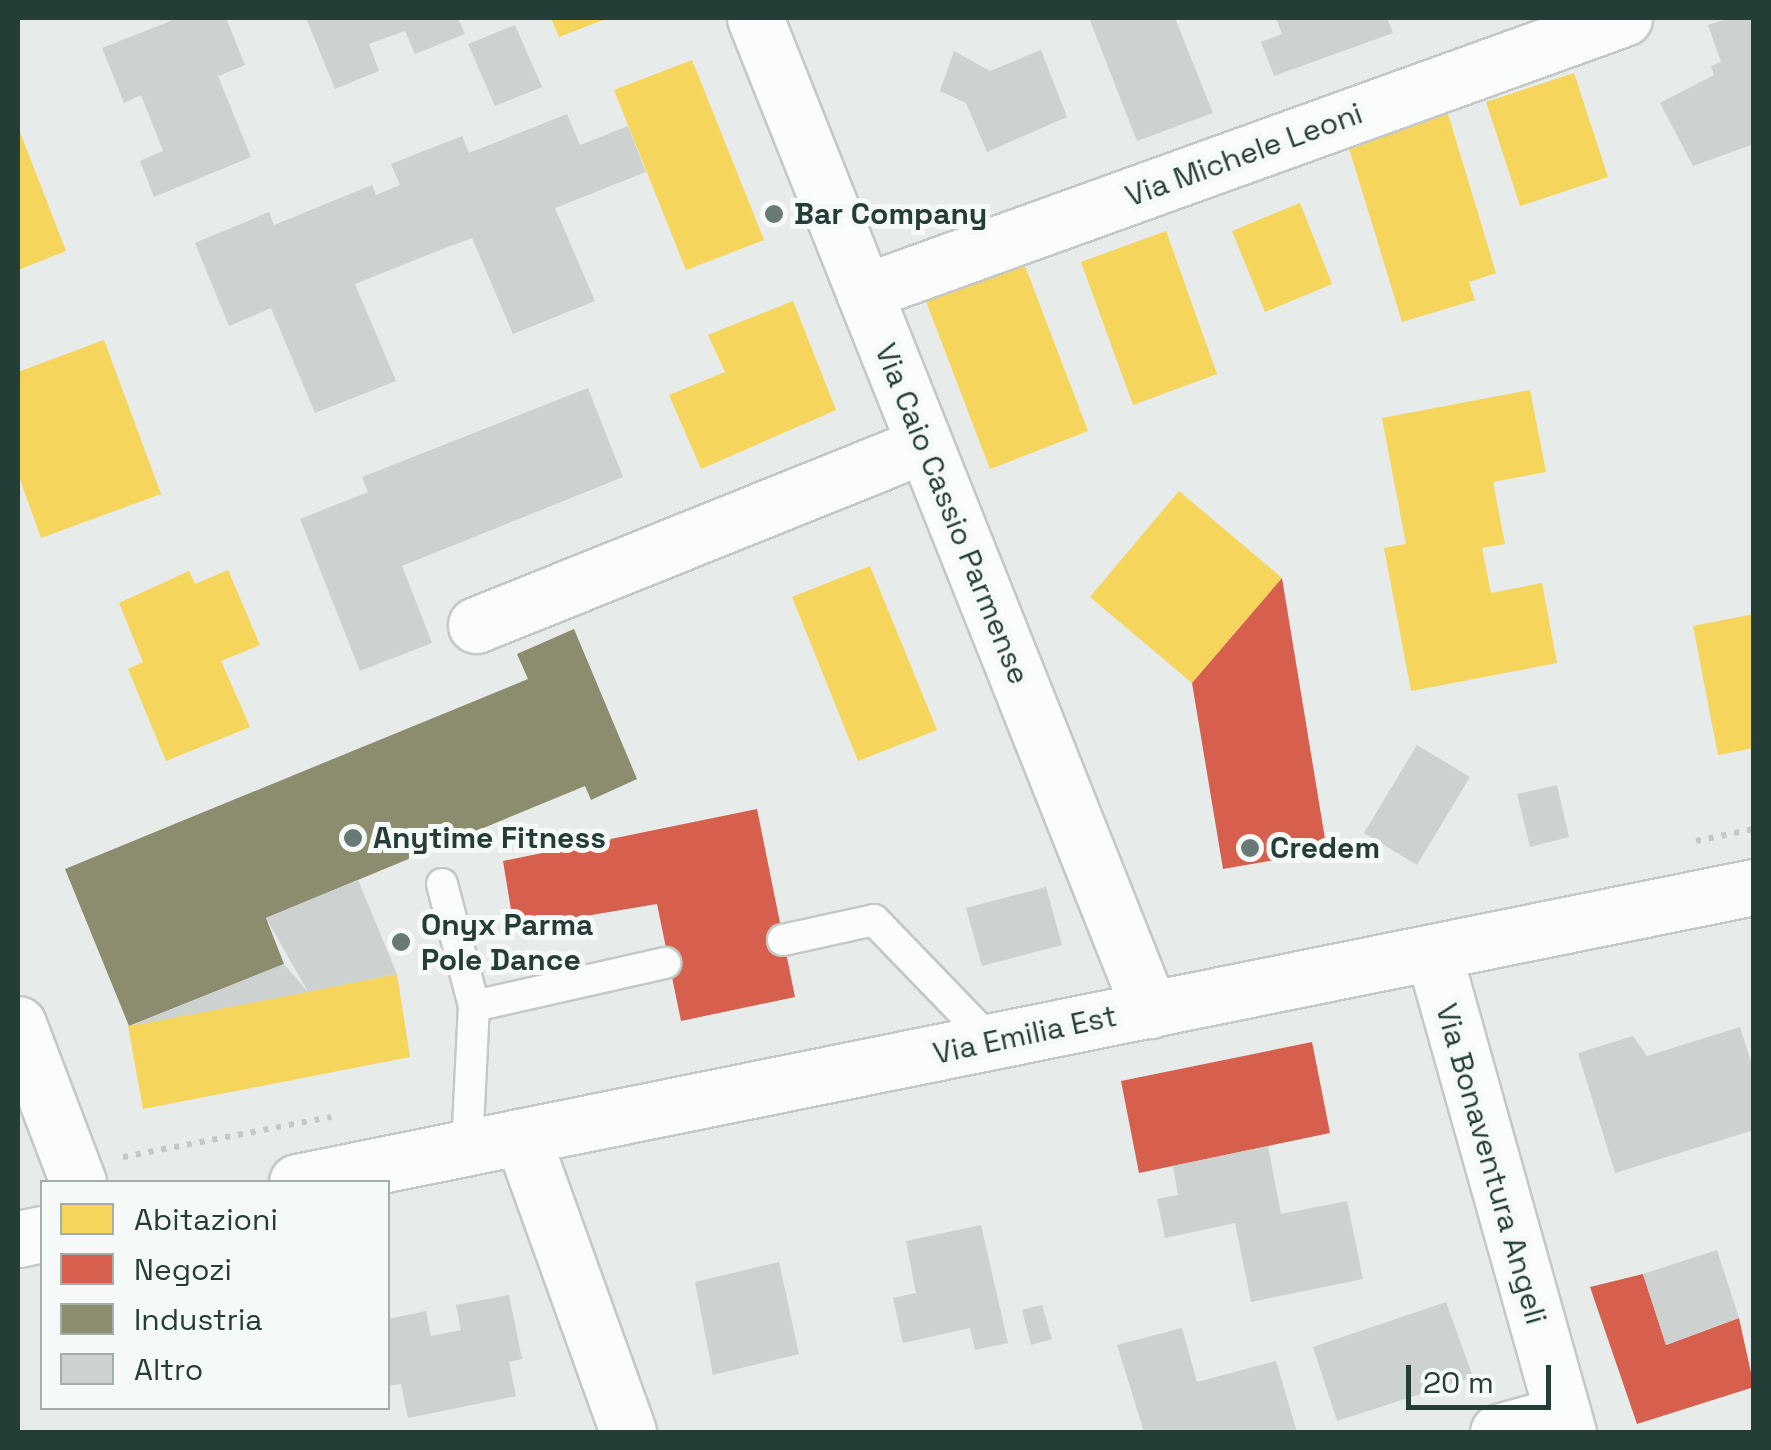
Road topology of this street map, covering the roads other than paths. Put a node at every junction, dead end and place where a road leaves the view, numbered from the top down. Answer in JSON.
{"nodes":[{"id":1,"x":756,"y":18,"type":"edge"},
{"id":2,"x":1624,"y":18,"type":"edge"},
{"id":3,"x":864,"y":292,"type":"junction"},
{"id":4,"x":924,"y":444,"type":"junction"},
{"id":5,"x":476,"y":624,"type":"dead end"},
{"id":6,"x":442,"y":884,"type":"dead end"},
{"id":7,"x":1754,"y":887,"type":"edge"},
{"id":8,"x":783,"y":940,"type":"dead end"},
{"id":9,"x":1433,"y":952,"type":"junction"},
{"id":10,"x":665,"y":963,"type":"dead end"},
{"id":11,"x":474,"y":1006,"type":"junction"},
{"id":12,"x":1150,"y":1010,"type":"junction"},
{"id":13,"x":18,"y":1024,"type":"edge"},
{"id":14,"x":992,"y":1042,"type":"junction"},
{"id":15,"x":522,"y":1137,"type":"junction"},
{"id":16,"x":468,"y":1148,"type":"junction"},
{"id":17,"x":77,"y":1180,"type":"edge"},
{"id":18,"x":307,"y":1180,"type":"edge"},
{"id":19,"x":1566,"y":1423,"type":"edge"},
{"id":20,"x":628,"y":1432,"type":"edge"},
{"id":21,"x":1498,"y":1432,"type":"edge"}],
"edges":[{"from":1,"to":3,"type":"street","name":"Via Caio Cassio Parmense"},
{"from":2,"to":3,"type":"street","name":"Via Michele Leoni"},
{"from":3,"to":4,"type":"street","name":"Via Caio Cassio Parmense"},
{"from":4,"to":5,"type":"street"},
{"from":4,"to":12,"type":"street","name":"Via Caio Cassio Parmense"},
{"from":6,"to":11,"type":"lane"},
{"from":7,"to":9,"type":"street","name":"Via Emilia Est"},
{"from":8,"to":14,"type":"lane"},
{"from":9,"to":12,"type":"street","name":"Via Emilia Est"},
{"from":9,"to":19,"type":"street","name":"Via Bonaventura Angeli"},
{"from":10,"to":11,"type":"lane"},
{"from":11,"to":16,"type":"lane"},
{"from":12,"to":14,"type":"street","name":"Via Emilia Est"},
{"from":13,"to":17,"type":"street"},
{"from":14,"to":15,"type":"street","name":"Via Emilia Est"},
{"from":15,"to":16,"type":"street","name":"Via Emilia Est"},
{"from":15,"to":20,"type":"street"},
{"from":16,"to":18,"type":"street","name":"Via Emilia Est"},
{"from":19,"to":21,"type":"street"}]}
